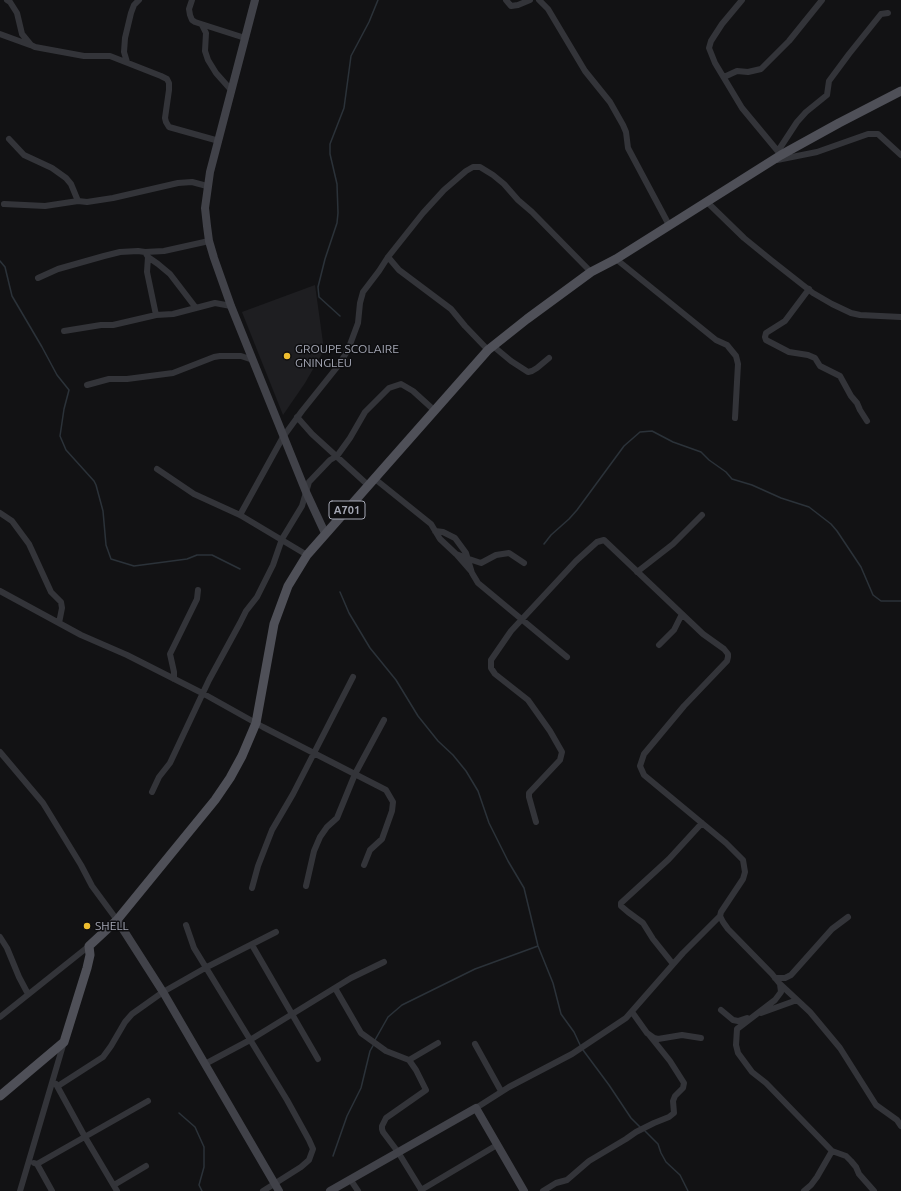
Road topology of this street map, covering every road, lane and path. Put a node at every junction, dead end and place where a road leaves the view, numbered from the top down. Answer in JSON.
{"nodes":[{"id":1,"x":139,"y":0,"type":"edge"},
{"id":2,"x":192,"y":0,"type":"edge"},
{"id":3,"x":255,"y":0,"type":"edge"},
{"id":4,"x":506,"y":0,"type":"edge"},
{"id":5,"x":530,"y":0,"type":"edge"},
{"id":6,"x":539,"y":0,"type":"edge"},
{"id":7,"x":742,"y":0,"type":"edge"},
{"id":8,"x":822,"y":0,"type":"edge"},
{"id":9,"x":9,"y":1,"type":"edge"},
{"id":10,"x":888,"y":13,"type":"dead end"},
{"id":11,"x":202,"y":25,"type":"junction"},
{"id":12,"x":0,"y":34,"type":"edge"},
{"id":13,"x":245,"y":38,"type":"junction"},
{"id":14,"x":31,"y":45,"type":"junction"},
{"id":15,"x":127,"y":62,"type":"junction"},
{"id":16,"x":724,"y":77,"type":"junction"},
{"id":17,"x":901,"y":90,"type":"edge"},
{"id":18,"x":232,"y":91,"type":"junction"},
{"id":19,"x":9,"y":139,"type":"dead end"},
{"id":20,"x":219,"y":141,"type":"junction"},
{"id":21,"x":778,"y":155,"type":"junction"},
{"id":22,"x":901,"y":155,"type":"edge"},
{"id":23,"x":207,"y":186,"type":"junction"},
{"id":24,"x":78,"y":201,"type":"junction"},
{"id":25,"x":708,"y":202,"type":"junction"},
{"id":26,"x":4,"y":204,"type":"dead end"},
{"id":27,"x":669,"y":226,"type":"junction"},
{"id":28,"x":209,"y":241,"type":"junction"},
{"id":29,"x":146,"y":254,"type":"junction"},
{"id":30,"x":388,"y":257,"type":"junction"},
{"id":31,"x":616,"y":259,"type":"junction"},
{"id":32,"x":591,"y":272,"type":"junction"},
{"id":33,"x":38,"y":278,"type":"dead end"},
{"id":34,"x":809,"y":289,"type":"junction"},
{"id":35,"x":232,"y":306,"type":"junction"},
{"id":36,"x":196,"y":308,"type":"junction"},
{"id":37,"x":156,"y":315,"type":"junction"},
{"id":38,"x":901,"y":317,"type":"edge"},
{"id":39,"x":64,"y":331,"type":"dead end"},
{"id":40,"x":491,"y":348,"type":"junction"},
{"id":41,"x":549,"y":358,"type":"dead end"},
{"id":42,"x":253,"y":360,"type":"junction"},
{"id":43,"x":87,"y":385,"type":"dead end"},
{"id":44,"x":435,"y":411,"type":"junction"},
{"id":45,"x":297,"y":417,"type":"junction"},
{"id":46,"x":735,"y":418,"type":"dead end"},
{"id":47,"x":867,"y":421,"type":"dead end"},
{"id":48,"x":283,"y":437,"type":"junction"},
{"id":49,"x":337,"y":456,"type":"junction"},
{"id":50,"x":157,"y":469,"type":"dead end"},
{"id":51,"x":372,"y":482,"type":"junction"},
{"id":52,"x":306,"y":492,"type":"junction"},
{"id":53,"x":0,"y":513,"type":"edge"},
{"id":54,"x":240,"y":514,"type":"junction"},
{"id":55,"x":702,"y":515,"type":"dead end"},
{"id":56,"x":435,"y":531,"type":"junction"},
{"id":57,"x":325,"y":533,"type":"junction"},
{"id":58,"x":282,"y":539,"type":"junction"},
{"id":59,"x":456,"y":554,"type":"junction"},
{"id":60,"x":307,"y":555,"type":"junction"},
{"id":61,"x":469,"y":560,"type":"junction"},
{"id":62,"x":524,"y":563,"type":"dead end"},
{"id":63,"x":637,"y":572,"type":"junction"},
{"id":64,"x":472,"y":573,"type":"junction"},
{"id":65,"x":198,"y":590,"type":"dead end"},
{"id":66,"x":0,"y":592,"type":"edge"},
{"id":67,"x":682,"y":614,"type":"junction"},
{"id":68,"x":521,"y":620,"type":"junction"},
{"id":69,"x":59,"y":623,"type":"junction"},
{"id":70,"x":660,"y":645,"type":"dead end"},
{"id":71,"x":567,"y":657,"type":"dead end"},
{"id":72,"x":353,"y":677,"type":"dead end"},
{"id":73,"x":174,"y":679,"type":"junction"},
{"id":74,"x":204,"y":694,"type":"junction"},
{"id":75,"x":384,"y":720,"type":"dead end"},
{"id":76,"x":256,"y":723,"type":"junction"},
{"id":77,"x":0,"y":752,"type":"edge"},
{"id":78,"x":314,"y":753,"type":"junction"},
{"id":79,"x":355,"y":774,"type":"junction"},
{"id":80,"x":152,"y":792,"type":"dead end"},
{"id":81,"x":536,"y":822,"type":"dead end"},
{"id":82,"x":702,"y":823,"type":"junction"},
{"id":83,"x":364,"y":865,"type":"dead end"},
{"id":84,"x":306,"y":886,"type":"dead end"},
{"id":85,"x":252,"y":888,"type":"dead end"},
{"id":86,"x":720,"y":916,"type":"junction"},
{"id":87,"x":848,"y":917,"type":"dead end"},
{"id":88,"x":118,"y":920,"type":"junction"},
{"id":89,"x":186,"y":925,"type":"dead end"},
{"id":90,"x":276,"y":932,"type":"dead end"},
{"id":91,"x":0,"y":937,"type":"edge"},
{"id":92,"x":252,"y":945,"type":"junction"},
{"id":93,"x":89,"y":946,"type":"junction"},
{"id":94,"x":384,"y":962,"type":"dead end"},
{"id":95,"x":673,"y":964,"type":"junction"},
{"id":96,"x":207,"y":967,"type":"junction"},
{"id":97,"x":775,"y":978,"type":"junction"},
{"id":98,"x":780,"y":984,"type":"junction"},
{"id":99,"x":335,"y":988,"type":"junction"},
{"id":100,"x":163,"y":992,"type":"junction"},
{"id":101,"x":28,"y":994,"type":"junction"},
{"id":102,"x":797,"y":1000,"type":"junction"},
{"id":103,"x":721,"y":1010,"type":"dead end"},
{"id":104,"x":632,"y":1012,"type":"junction"},
{"id":105,"x":292,"y":1014,"type":"junction"},
{"id":106,"x":753,"y":1017,"type":"junction"},
{"id":107,"x":0,"y":1018,"type":"edge"},
{"id":108,"x":735,"y":1020,"type":"junction"},
{"id":109,"x":740,"y":1026,"type":"junction"},
{"id":110,"x":650,"y":1036,"type":"junction"},
{"id":111,"x":701,"y":1038,"type":"dead end"},
{"id":112,"x":250,"y":1040,"type":"junction"},
{"id":113,"x":64,"y":1042,"type":"junction"},
{"id":114,"x":438,"y":1043,"type":"dead end"},
{"id":115,"x":475,"y":1044,"type":"dead end"},
{"id":116,"x":318,"y":1059,"type":"dead end"},
{"id":117,"x":409,"y":1060,"type":"junction"},
{"id":118,"x":205,"y":1064,"type":"junction"},
{"id":119,"x":54,"y":1079,"type":"junction"},
{"id":120,"x":58,"y":1086,"type":"junction"},
{"id":121,"x":501,"y":1091,"type":"junction"},
{"id":122,"x":0,"y":1096,"type":"edge"},
{"id":123,"x":148,"y":1101,"type":"dead end"},
{"id":124,"x":476,"y":1108,"type":"junction"},
{"id":125,"x":901,"y":1126,"type":"edge"},
{"id":126,"x":85,"y":1137,"type":"junction"},
{"id":127,"x":497,"y":1145,"type":"junction"},
{"id":128,"x":832,"y":1151,"type":"junction"},
{"id":129,"x":398,"y":1152,"type":"junction"},
{"id":130,"x":29,"y":1160,"type":"junction"},
{"id":131,"x":37,"y":1164,"type":"junction"},
{"id":132,"x":146,"y":1166,"type":"dead end"},
{"id":133,"x":350,"y":1179,"type":"junction"},
{"id":134,"x":275,"y":1183,"type":"junction"},
{"id":135,"x":116,"y":1188,"type":"edge"},
{"id":136,"x":421,"y":1190,"type":"edge"},
{"id":137,"x":20,"y":1191,"type":"edge"},
{"id":138,"x":52,"y":1191,"type":"edge"},
{"id":139,"x":263,"y":1191,"type":"edge"},
{"id":140,"x":279,"y":1191,"type":"edge"},
{"id":141,"x":330,"y":1191,"type":"edge"},
{"id":142,"x":358,"y":1191,"type":"edge"},
{"id":143,"x":524,"y":1191,"type":"edge"},
{"id":144,"x":543,"y":1191,"type":"edge"},
{"id":145,"x":804,"y":1191,"type":"edge"},
{"id":146,"x":874,"y":1191,"type":"edge"}],
"edges":[{"from":1,"to":15,"type":"street"},
{"from":2,"to":11,"type":"street"},
{"from":3,"to":13,"type":"street"},
{"from":4,"to":5,"type":"street"},
{"from":6,"to":27,"type":"street"},
{"from":7,"to":16,"type":"street"},
{"from":8,"to":16,"type":"street"},
{"from":9,"to":14,"type":"street"},
{"from":10,"to":21,"type":"street"},
{"from":11,"to":13,"type":"street"},
{"from":11,"to":18,"type":"street"},
{"from":12,"to":14,"type":"street"},
{"from":13,"to":18,"type":"street"},
{"from":14,"to":15,"type":"street"},
{"from":15,"to":20,"type":"street"},
{"from":16,"to":21,"type":"street"},
{"from":17,"to":21,"type":"main road","number":"A701"},
{"from":18,"to":20,"type":"street"},
{"from":19,"to":24,"type":"street"},
{"from":20,"to":23,"type":"street"},
{"from":21,"to":22,"type":"street"},
{"from":21,"to":25,"type":"main road","number":"A701"},
{"from":23,"to":24,"type":"street"},
{"from":23,"to":28,"type":"street"},
{"from":24,"to":26,"type":"street"},
{"from":25,"to":27,"type":"main road","number":"A701"},
{"from":25,"to":34,"type":"street"},
{"from":27,"to":31,"type":"main road","number":"A701"},
{"from":28,"to":29,"type":"street"},
{"from":28,"to":35,"type":"street"},
{"from":29,"to":33,"type":"street"},
{"from":29,"to":36,"type":"street"},
{"from":29,"to":37,"type":"street"},
{"from":30,"to":32,"type":"street"},
{"from":30,"to":40,"type":"street"},
{"from":30,"to":45,"type":"street"},
{"from":31,"to":32,"type":"main road","number":"A701"},
{"from":31,"to":46,"type":"street"},
{"from":32,"to":40,"type":"main road","number":"A701"},
{"from":34,"to":38,"type":"street"},
{"from":34,"to":47,"type":"street"},
{"from":35,"to":36,"type":"street"},
{"from":35,"to":42,"type":"street"},
{"from":36,"to":37,"type":"street"},
{"from":37,"to":39,"type":"street"},
{"from":40,"to":41,"type":"street"},
{"from":40,"to":44,"type":"main road","number":"A701"},
{"from":42,"to":43,"type":"street"},
{"from":42,"to":48,"type":"street"},
{"from":44,"to":49,"type":"street"},
{"from":44,"to":51,"type":"main road","number":"A701"},
{"from":45,"to":48,"type":"street"},
{"from":45,"to":49,"type":"street"},
{"from":48,"to":52,"type":"street"},
{"from":48,"to":54,"type":"street"},
{"from":49,"to":51,"type":"street"},
{"from":49,"to":52,"type":"street"},
{"from":50,"to":54,"type":"street"},
{"from":51,"to":56,"type":"street"},
{"from":51,"to":57,"type":"main road","number":"A701"},
{"from":52,"to":57,"type":"street"},
{"from":52,"to":58,"type":"street"},
{"from":53,"to":69,"type":"street"},
{"from":54,"to":58,"type":"street"},
{"from":55,"to":63,"type":"street"},
{"from":56,"to":59,"type":"street"},
{"from":56,"to":61,"type":"street"},
{"from":57,"to":60,"type":"main road","number":"A701"},
{"from":58,"to":60,"type":"street"},
{"from":58,"to":74,"type":"street"},
{"from":59,"to":61,"type":"street"},
{"from":59,"to":64,"type":"street"},
{"from":60,"to":76,"type":"main road","number":"A701"},
{"from":61,"to":62,"type":"street"},
{"from":61,"to":64,"type":"street"},
{"from":63,"to":67,"type":"street"},
{"from":63,"to":68,"type":"street"},
{"from":64,"to":68,"type":"street"},
{"from":65,"to":73,"type":"street"},
{"from":66,"to":69,"type":"street"},
{"from":67,"to":70,"type":"street"},
{"from":67,"to":82,"type":"street"},
{"from":68,"to":71,"type":"street"},
{"from":68,"to":81,"type":"street"},
{"from":69,"to":73,"type":"street"},
{"from":72,"to":78,"type":"street"},
{"from":73,"to":74,"type":"street"},
{"from":74,"to":76,"type":"street"},
{"from":74,"to":80,"type":"street"},
{"from":75,"to":79,"type":"street"},
{"from":76,"to":78,"type":"street"},
{"from":76,"to":88,"type":"main road","number":"A701"},
{"from":77,"to":88,"type":"street"},
{"from":78,"to":79,"type":"street"},
{"from":78,"to":85,"type":"street"},
{"from":79,"to":83,"type":"street"},
{"from":79,"to":84,"type":"street"},
{"from":82,"to":86,"type":"street"},
{"from":82,"to":95,"type":"street"},
{"from":86,"to":95,"type":"street"},
{"from":86,"to":97,"type":"street"},
{"from":87,"to":97,"type":"street"},
{"from":88,"to":93,"type":"main road","number":"A701"},
{"from":88,"to":100,"type":"street"},
{"from":89,"to":96,"type":"street"},
{"from":90,"to":92,"type":"street"},
{"from":91,"to":101,"type":"street"},
{"from":92,"to":96,"type":"street"},
{"from":92,"to":105,"type":"street"},
{"from":93,"to":101,"type":"street"},
{"from":93,"to":113,"type":"main road"},
{"from":94,"to":99,"type":"street"},
{"from":95,"to":104,"type":"street"},
{"from":96,"to":100,"type":"street"},
{"from":96,"to":112,"type":"street"},
{"from":97,"to":98,"type":"street"},
{"from":98,"to":102,"type":"street"},
{"from":98,"to":106,"type":"street"},
{"from":99,"to":105,"type":"street"},
{"from":99,"to":117,"type":"street"},
{"from":100,"to":118,"type":"street"},
{"from":100,"to":120,"type":"street"},
{"from":101,"to":107,"type":"street"},
{"from":102,"to":106,"type":"street"},
{"from":102,"to":125,"type":"street"},
{"from":103,"to":108,"type":"street"},
{"from":104,"to":110,"type":"street"},
{"from":104,"to":121,"type":"street"},
{"from":105,"to":112,"type":"street"},
{"from":105,"to":116,"type":"street"},
{"from":106,"to":108,"type":"street"},
{"from":106,"to":109,"type":"street"},
{"from":108,"to":109,"type":"street"},
{"from":109,"to":128,"type":"street"},
{"from":110,"to":111,"type":"street"},
{"from":110,"to":144,"type":"street"},
{"from":112,"to":118,"type":"street"},
{"from":112,"to":134,"type":"street"},
{"from":113,"to":119,"type":"street"},
{"from":113,"to":122,"type":"main road"},
{"from":114,"to":117,"type":"street"},
{"from":115,"to":121,"type":"street"},
{"from":117,"to":129,"type":"street"},
{"from":118,"to":134,"type":"street"},
{"from":119,"to":120,"type":"street"},
{"from":119,"to":130,"type":"street"},
{"from":120,"to":126,"type":"street"},
{"from":121,"to":124,"type":"street"},
{"from":123,"to":126,"type":"street"},
{"from":124,"to":127,"type":"street"},
{"from":124,"to":129,"type":"street"},
{"from":126,"to":131,"type":"street"},
{"from":126,"to":135,"type":"street"},
{"from":127,"to":136,"type":"street"},
{"from":127,"to":143,"type":"street"},
{"from":128,"to":145,"type":"street"},
{"from":128,"to":146,"type":"street"},
{"from":129,"to":133,"type":"street"},
{"from":129,"to":136,"type":"street"},
{"from":130,"to":131,"type":"street"},
{"from":130,"to":137,"type":"street"},
{"from":131,"to":138,"type":"street"},
{"from":132,"to":135,"type":"street"},
{"from":133,"to":141,"type":"street"},
{"from":133,"to":142,"type":"street"},
{"from":134,"to":139,"type":"street"},
{"from":134,"to":140,"type":"street"}]}
